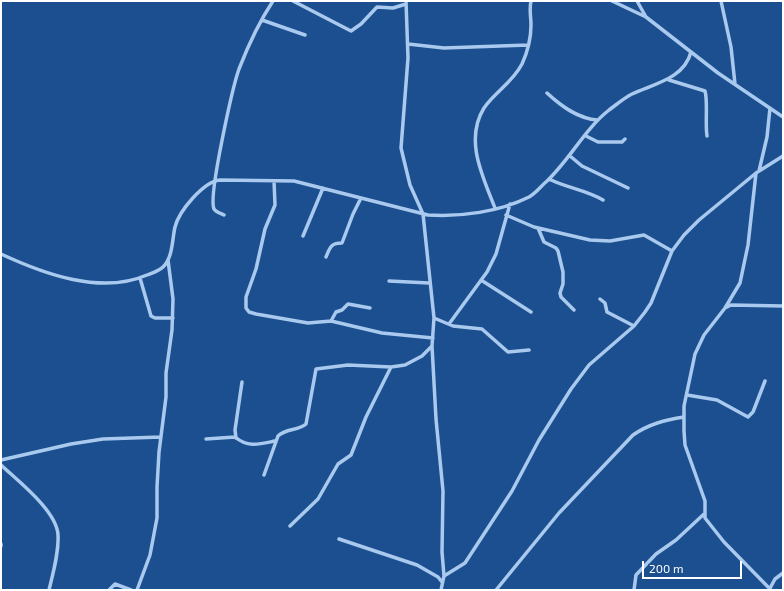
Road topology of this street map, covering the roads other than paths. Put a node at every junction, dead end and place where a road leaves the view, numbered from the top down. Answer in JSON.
{"nodes":[{"id":1,"x":273,"y":1,"type":"edge"},
{"id":2,"x":293,"y":1,"type":"edge"},
{"id":3,"x":531,"y":1,"type":"edge"},
{"id":4,"x":612,"y":1,"type":"edge"},
{"id":5,"x":637,"y":1,"type":"edge"},
{"id":6,"x":721,"y":1,"type":"edge"},
{"id":7,"x":406,"y":2,"type":"edge"},
{"id":8,"x":646,"y":17,"type":"junction"},
{"id":9,"x":262,"y":20,"type":"junction"},
{"id":10,"x":305,"y":35,"type":"dead end"},
{"id":11,"x":408,"y":44,"type":"junction"},
{"id":12,"x":528,"y":45,"type":"junction"},
{"id":13,"x":691,"y":52,"type":"junction"},
{"id":14,"x":668,"y":80,"type":"junction"},
{"id":15,"x":734,"y":84,"type":"junction"},
{"id":16,"x":547,"y":93,"type":"dead end"},
{"id":17,"x":770,"y":108,"type":"junction"},
{"id":18,"x":783,"y":117,"type":"edge"},
{"id":19,"x":597,"y":120,"type":"junction"},
{"id":20,"x":586,"y":136,"type":"junction"},
{"id":21,"x":706,"y":136,"type":"dead end"},
{"id":22,"x":625,"y":139,"type":"dead end"},
{"id":23,"x":570,"y":156,"type":"junction"},
{"id":24,"x":783,"y":156,"type":"edge"},
{"id":25,"x":758,"y":172,"type":"junction"},
{"id":26,"x":549,"y":179,"type":"junction"},
{"id":27,"x":214,"y":181,"type":"junction"},
{"id":28,"x":274,"y":181,"type":"junction"},
{"id":29,"x":323,"y":188,"type":"junction"},
{"id":30,"x":628,"y":188,"type":"dead end"},
{"id":31,"x":361,"y":198,"type":"junction"},
{"id":32,"x":603,"y":200,"type":"dead end"},
{"id":33,"x":510,"y":204,"type":"junction"},
{"id":34,"x":495,"y":208,"type":"junction"},
{"id":35,"x":423,"y":214,"type":"junction"},
{"id":36,"x":224,"y":215,"type":"dead end"},
{"id":37,"x":506,"y":215,"type":"junction"},
{"id":38,"x":538,"y":228,"type":"junction"},
{"id":39,"x":303,"y":236,"type":"dead end"},
{"id":40,"x":672,"y":251,"type":"junction"},
{"id":41,"x":1,"y":254,"type":"edge"},
{"id":42,"x":326,"y":257,"type":"dead end"},
{"id":43,"x":168,"y":260,"type":"junction"},
{"id":44,"x":140,"y":278,"type":"junction"},
{"id":45,"x":481,"y":280,"type":"junction"},
{"id":46,"x":389,"y":281,"type":"dead end"},
{"id":47,"x":430,"y":283,"type":"junction"},
{"id":48,"x":600,"y":299,"type":"dead end"},
{"id":49,"x":783,"y":306,"type":"edge"},
{"id":50,"x":370,"y":308,"type":"dead end"},
{"id":51,"x":725,"y":308,"type":"junction"},
{"id":52,"x":574,"y":310,"type":"dead end"},
{"id":53,"x":531,"y":312,"type":"dead end"},
{"id":54,"x":173,"y":318,"type":"junction"},
{"id":55,"x":434,"y":318,"type":"junction"},
{"id":56,"x":331,"y":321,"type":"junction"},
{"id":57,"x":449,"y":324,"type":"junction"},
{"id":58,"x":634,"y":326,"type":"junction"},
{"id":59,"x":433,"y":338,"type":"junction"},
{"id":60,"x":432,"y":346,"type":"junction"},
{"id":61,"x":529,"y":350,"type":"dead end"},
{"id":62,"x":391,"y":367,"type":"junction"},
{"id":63,"x":765,"y":381,"type":"dead end"},
{"id":64,"x":242,"y":382,"type":"dead end"},
{"id":65,"x":687,"y":396,"type":"junction"},
{"id":66,"x":684,"y":417,"type":"junction"},
{"id":67,"x":161,"y":437,"type":"junction"},
{"id":68,"x":236,"y":438,"type":"junction"},
{"id":69,"x":206,"y":439,"type":"dead end"},
{"id":70,"x":275,"y":441,"type":"junction"},
{"id":71,"x":1,"y":460,"type":"edge"},
{"id":72,"x":1,"y":465,"type":"edge"},
{"id":73,"x":264,"y":475,"type":"dead end"},
{"id":74,"x":704,"y":514,"type":"junction"},
{"id":75,"x":290,"y":526,"type":"dead end"},
{"id":76,"x":339,"y":539,"type":"dead end"},
{"id":77,"x":783,"y":573,"type":"edge"},
{"id":78,"x":444,"y":576,"type":"junction"},
{"id":79,"x":442,"y":582,"type":"junction"},
{"id":80,"x":49,"y":590,"type":"edge"},
{"id":81,"x":109,"y":590,"type":"edge"},
{"id":82,"x":131,"y":590,"type":"edge"},
{"id":83,"x":137,"y":590,"type":"edge"},
{"id":84,"x":440,"y":590,"type":"edge"},
{"id":85,"x":496,"y":590,"type":"edge"},
{"id":86,"x":634,"y":590,"type":"edge"},
{"id":87,"x":770,"y":590,"type":"edge"}],
"edges":[{"from":1,"to":9,"type":"street"},
{"from":2,"to":7,"type":"street"},
{"from":3,"to":12,"type":"street"},
{"from":4,"to":8,"type":"street"},
{"from":5,"to":8,"type":"street"},
{"from":6,"to":15,"type":"street"},
{"from":7,"to":11,"type":"street"},
{"from":8,"to":13,"type":"street"},
{"from":9,"to":10,"type":"street"},
{"from":9,"to":27,"type":"street"},
{"from":11,"to":12,"type":"street"},
{"from":11,"to":35,"type":"street"},
{"from":12,"to":34,"type":"street"},
{"from":13,"to":14,"type":"street"},
{"from":13,"to":15,"type":"street"},
{"from":14,"to":19,"type":"street"},
{"from":14,"to":21,"type":"street"},
{"from":15,"to":17,"type":"street"},
{"from":16,"to":19,"type":"street"},
{"from":17,"to":18,"type":"street"},
{"from":17,"to":25,"type":"street"},
{"from":19,"to":20,"type":"street"},
{"from":20,"to":22,"type":"street"},
{"from":20,"to":23,"type":"street"},
{"from":23,"to":26,"type":"street"},
{"from":23,"to":30,"type":"street"},
{"from":24,"to":25,"type":"street"},
{"from":25,"to":40,"type":"street"},
{"from":25,"to":51,"type":"street"},
{"from":26,"to":32,"type":"street"},
{"from":26,"to":33,"type":"street"},
{"from":27,"to":28,"type":"street"},
{"from":27,"to":36,"type":"street"},
{"from":27,"to":43,"type":"street"},
{"from":28,"to":29,"type":"street"},
{"from":28,"to":56,"type":"street"},
{"from":29,"to":31,"type":"street"},
{"from":29,"to":39,"type":"street"},
{"from":31,"to":35,"type":"street"},
{"from":31,"to":42,"type":"street"},
{"from":33,"to":34,"type":"street"},
{"from":33,"to":37,"type":"street"},
{"from":34,"to":35,"type":"street"},
{"from":35,"to":47,"type":"street"},
{"from":37,"to":38,"type":"street"},
{"from":37,"to":45,"type":"street"},
{"from":38,"to":40,"type":"street"},
{"from":38,"to":52,"type":"street"},
{"from":40,"to":58,"type":"street"},
{"from":41,"to":44,"type":"street"},
{"from":43,"to":44,"type":"street"},
{"from":43,"to":54,"type":"street"},
{"from":44,"to":54,"type":"street"},
{"from":45,"to":53,"type":"street"},
{"from":45,"to":57,"type":"street"},
{"from":46,"to":47,"type":"street"},
{"from":47,"to":55,"type":"street"},
{"from":48,"to":58,"type":"street"},
{"from":49,"to":51,"type":"street"},
{"from":50,"to":56,"type":"street"},
{"from":51,"to":65,"type":"street"},
{"from":54,"to":67,"type":"street"},
{"from":55,"to":57,"type":"street"},
{"from":55,"to":59,"type":"street"},
{"from":56,"to":59,"type":"street"},
{"from":57,"to":61,"type":"street"},
{"from":58,"to":78,"type":"street"},
{"from":59,"to":60,"type":"street"},
{"from":60,"to":62,"type":"street"},
{"from":60,"to":78,"type":"street"},
{"from":62,"to":70,"type":"street"},
{"from":62,"to":75,"type":"street"},
{"from":63,"to":65,"type":"street"},
{"from":64,"to":68,"type":"street"},
{"from":65,"to":66,"type":"street"},
{"from":66,"to":74,"type":"street"},
{"from":66,"to":85,"type":"street"},
{"from":67,"to":71,"type":"street"},
{"from":67,"to":83,"type":"street"},
{"from":68,"to":69,"type":"street"},
{"from":68,"to":70,"type":"street"},
{"from":70,"to":73,"type":"street"},
{"from":72,"to":80,"type":"street"},
{"from":74,"to":86,"type":"street"},
{"from":74,"to":87,"type":"street"},
{"from":76,"to":79,"type":"street"},
{"from":77,"to":87,"type":"street"},
{"from":78,"to":79,"type":"street"},
{"from":79,"to":84,"type":"street"},
{"from":81,"to":82,"type":"street"}]}
